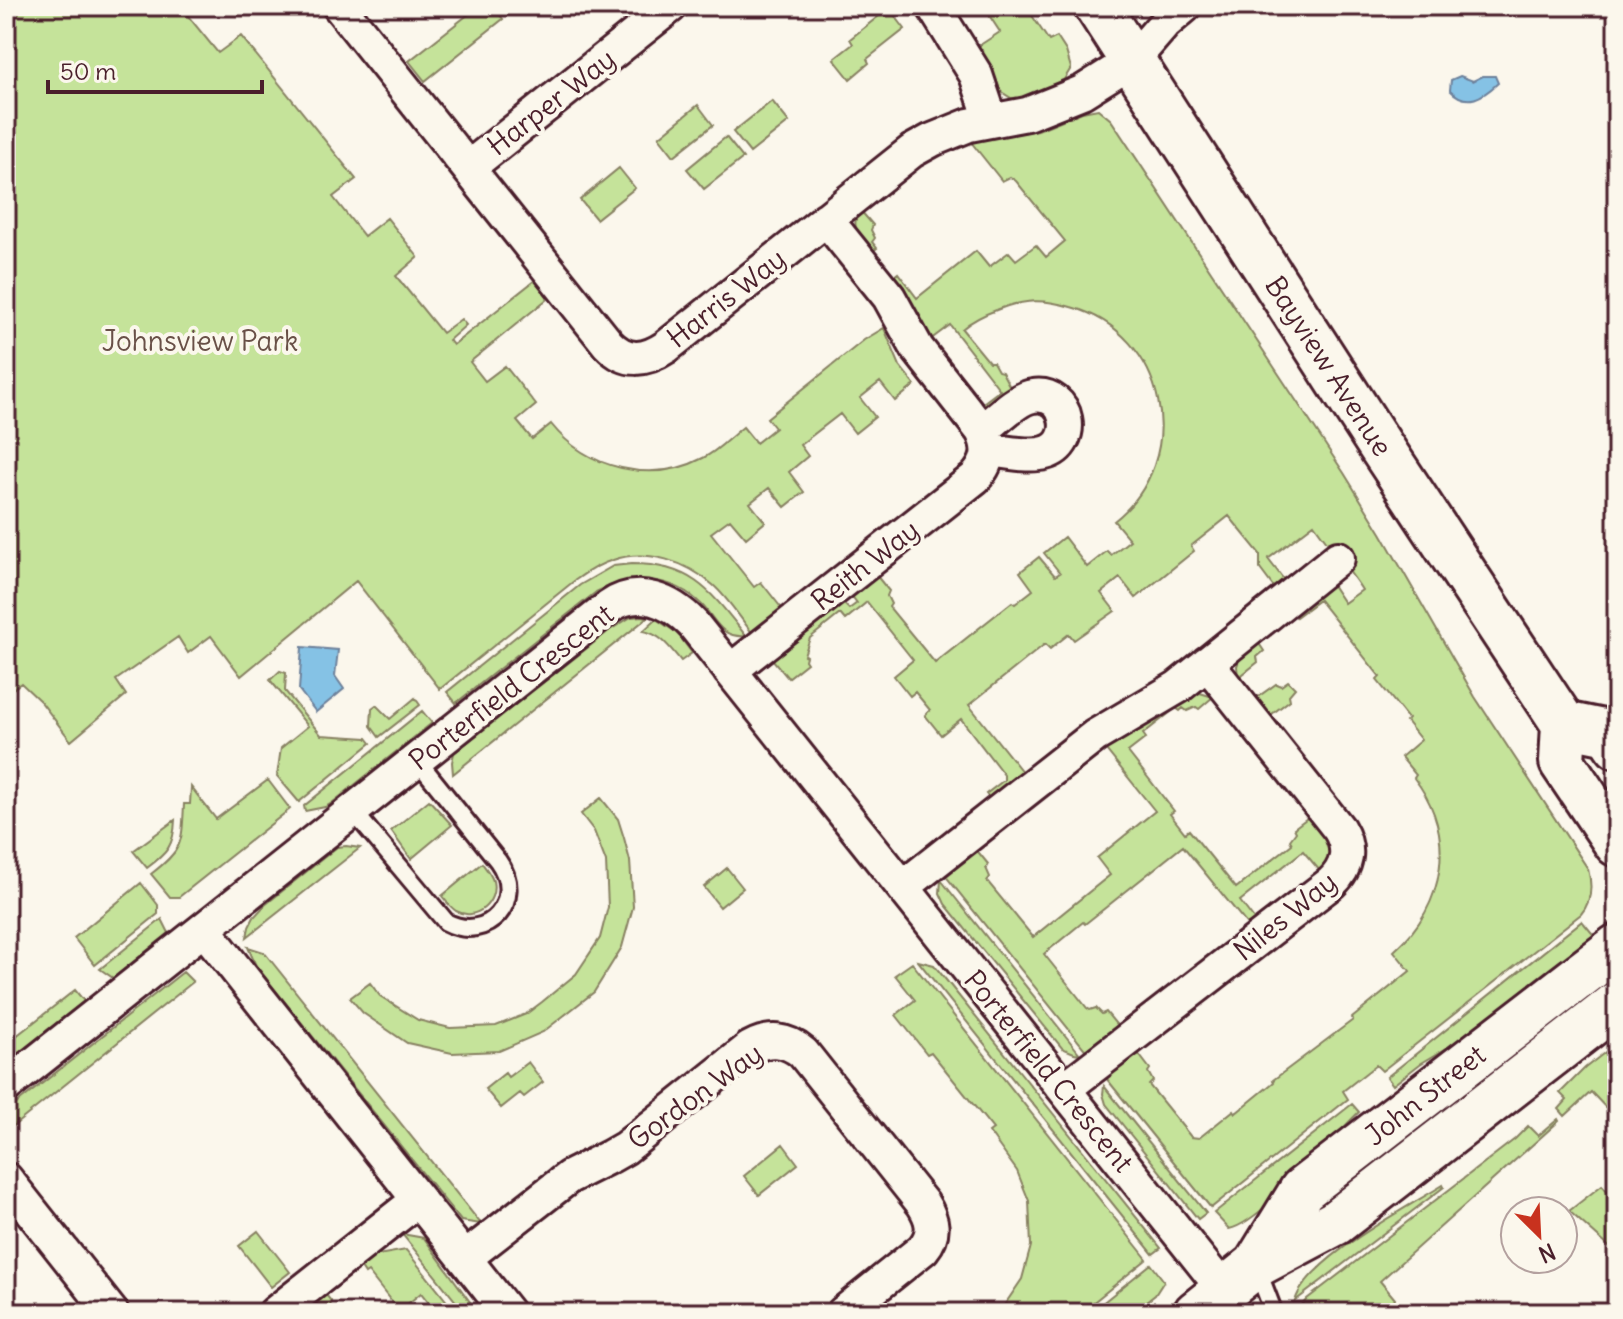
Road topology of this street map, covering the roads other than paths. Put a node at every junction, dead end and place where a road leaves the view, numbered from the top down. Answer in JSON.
{"nodes":[{"id":1,"x":339,"y":6,"type":"edge"},
{"id":2,"x":671,"y":6,"type":"edge"},
{"id":3,"x":933,"y":6,"type":"edge"},
{"id":4,"x":1097,"y":6,"type":"edge"},
{"id":5,"x":1185,"y":6,"type":"edge"},
{"id":6,"x":1133,"y":60,"type":"junction"},
{"id":7,"x":991,"y":120,"type":"junction"},
{"id":8,"x":468,"y":168,"type":"junction"},
{"id":9,"x":826,"y":219,"type":"junction"},
{"id":10,"x":1338,"y":558,"type":"dead end"},
{"id":11,"x":1207,"y":663,"type":"junction"},
{"id":12,"x":730,"y":671,"type":"junction"},
{"id":13,"x":1564,"y":724,"type":"junction"},
{"id":14,"x":1617,"y":746,"type":"edge"},
{"id":15,"x":417,"y":760,"type":"junction"},
{"id":16,"x":353,"y":811,"type":"junction"},
{"id":17,"x":1617,"y":844,"type":"edge"},
{"id":18,"x":903,"y":887,"type":"junction"},
{"id":19,"x":204,"y":929,"type":"junction"},
{"id":20,"x":1617,"y":947,"type":"edge"},
{"id":21,"x":1617,"y":1004,"type":"edge"},
{"id":22,"x":6,"y":1086,"type":"edge"},
{"id":23,"x":1064,"y":1089,"type":"junction"},
{"id":24,"x":6,"y":1179,"type":"edge"},
{"id":25,"x":418,"y":1200,"type":"junction"},
{"id":26,"x":465,"y":1258,"type":"junction"},
{"id":27,"x":1225,"y":1289,"type":"edge"},
{"id":28,"x":277,"y":1312,"type":"edge"},
{"id":29,"x":112,"y":1313,"type":"edge"},
{"id":30,"x":508,"y":1313,"type":"edge"},
{"id":31,"x":843,"y":1313,"type":"edge"},
{"id":32,"x":1274,"y":1313,"type":"edge"}],
"edges":[{"from":1,"to":8,"type":"street","name":"Harris Way"},
{"from":2,"to":8,"type":"street","name":"Harper Way"},
{"from":3,"to":7,"type":"street"},
{"from":4,"to":6,"type":"main road","name":"Bayview Avenue"},
{"from":5,"to":6,"type":"street","name":"Harris Way"},
{"from":6,"to":7,"type":"street","name":"Harris Way"},
{"from":6,"to":13,"type":"main road","name":"Bayview Avenue"},
{"from":7,"to":9,"type":"street","name":"Harris Way"},
{"from":8,"to":9,"type":"street","name":"Harris Way"},
{"from":9,"to":12,"type":"street","name":"Reith Way"},
{"from":10,"to":11,"type":"street"},
{"from":11,"to":18,"type":"street"},
{"from":11,"to":23,"type":"street","name":"Niles Way"},
{"from":12,"to":15,"type":"street","name":"Porterfield Crescent"},
{"from":12,"to":18,"type":"street","name":"Porterfield Crescent"},
{"from":13,"to":14,"type":"main road"},
{"from":13,"to":17,"type":"main road"},
{"from":15,"to":16,"type":"street","name":"Porterfield Crescent"},
{"from":15,"to":16,"type":"lane"},
{"from":16,"to":19,"type":"street","name":"Porterfield Crescent"},
{"from":18,"to":23,"type":"street","name":"Porterfield Crescent"},
{"from":19,"to":22,"type":"street","name":"Porterfield Crescent"},
{"from":19,"to":25,"type":"street"},
{"from":20,"to":27,"type":"main road","name":"John Street"},
{"from":21,"to":27,"type":"main road","name":"John Street"},
{"from":23,"to":27,"type":"street","name":"Porterfield Crescent"},
{"from":24,"to":29,"type":"street"},
{"from":25,"to":26,"type":"street"},
{"from":25,"to":28,"type":"street"},
{"from":26,"to":30,"type":"street"},
{"from":26,"to":31,"type":"street","name":"Gordon Way"},
{"from":27,"to":32,"type":"lane"}]}
